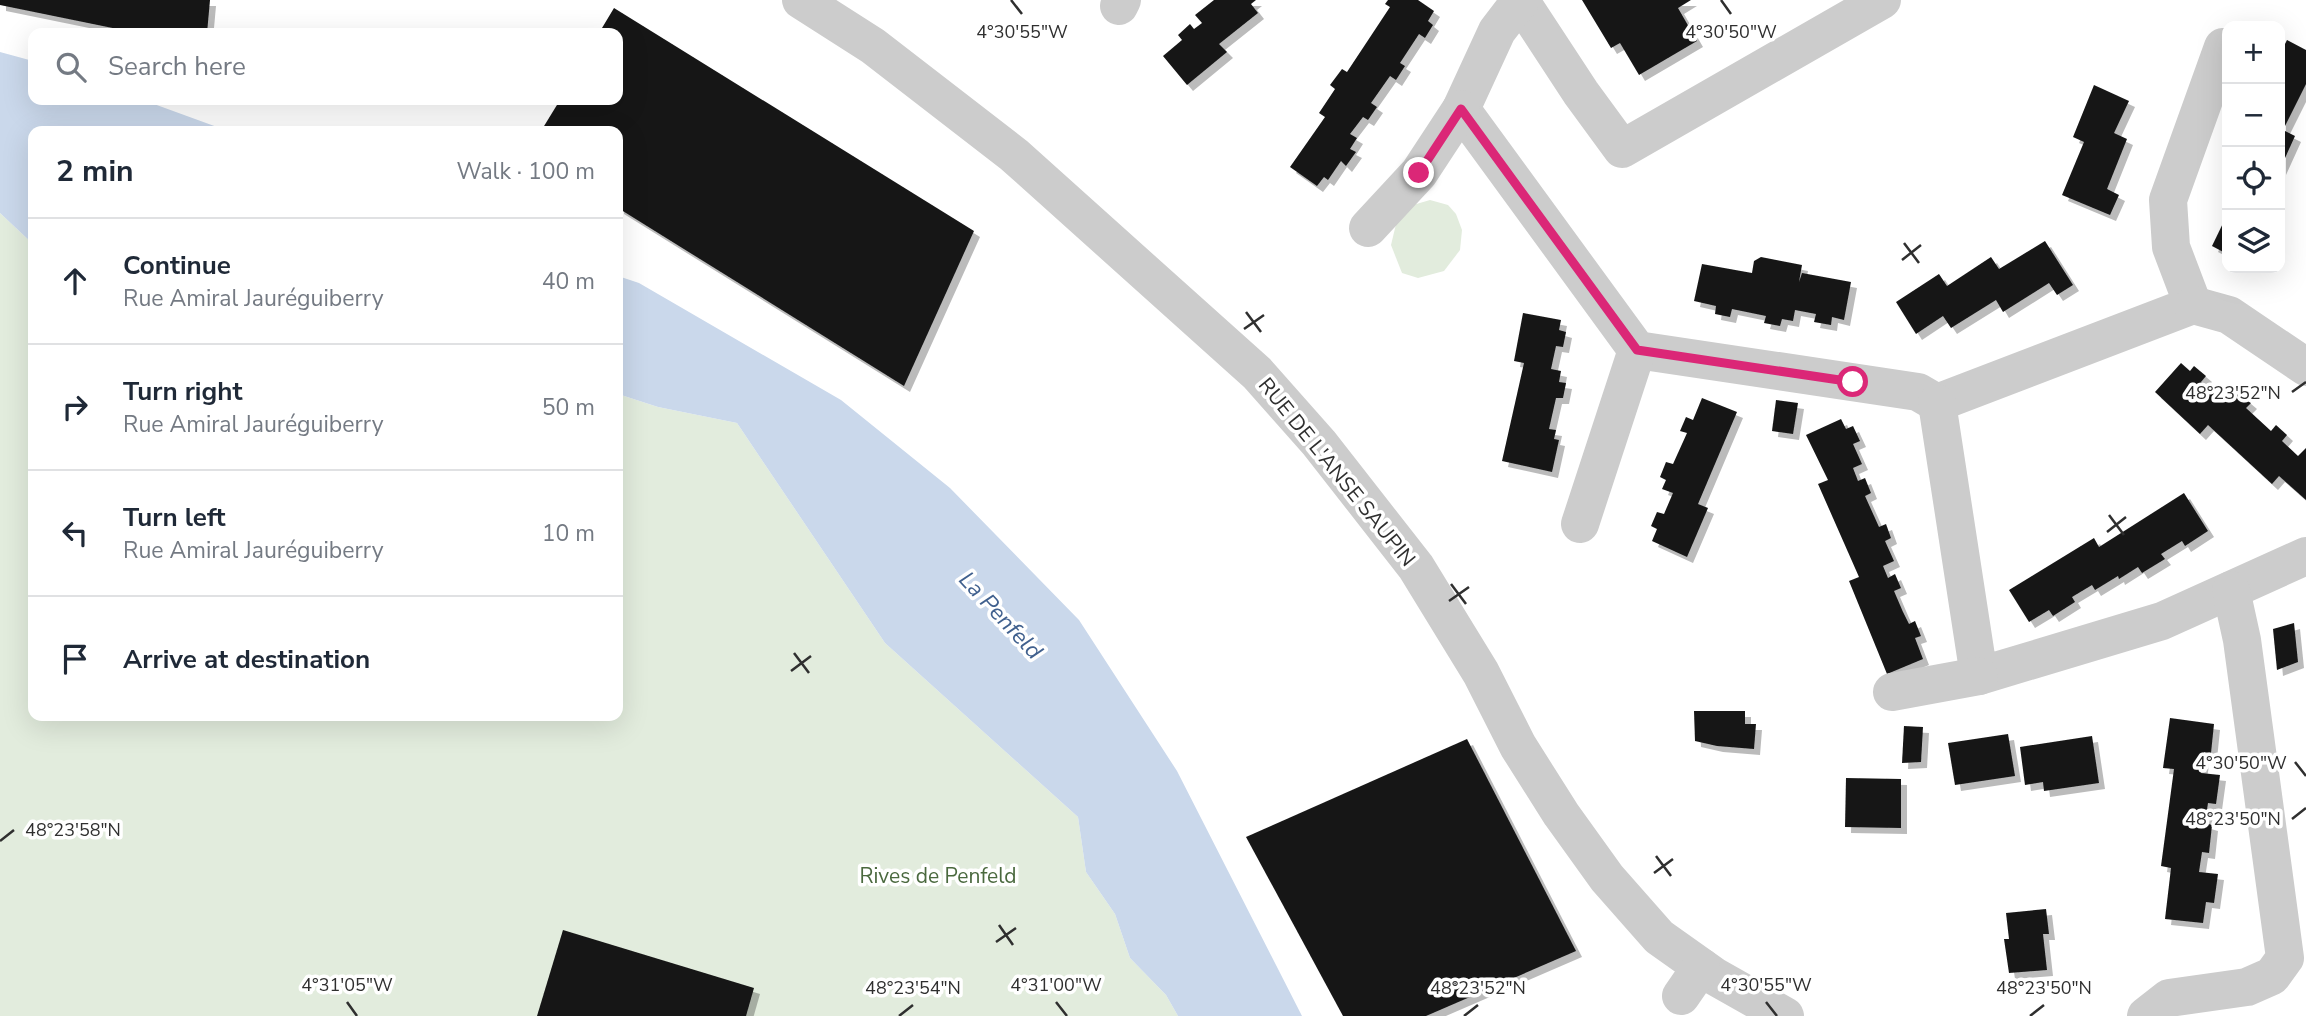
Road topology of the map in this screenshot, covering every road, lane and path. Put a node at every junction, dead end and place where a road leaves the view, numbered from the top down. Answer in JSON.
{"nodes":[{"id":1,"x":802,"y":0,"type":"edge"},
{"id":2,"x":1520,"y":0,"type":"edge"},
{"id":3,"x":1882,"y":0,"type":"edge"},
{"id":4,"x":2222,"y":50,"type":"edge"},
{"id":5,"x":1461,"y":109,"type":"junction"},
{"id":6,"x":1368,"y":229,"type":"dead end"},
{"id":7,"x":2193,"y":306,"type":"junction"},
{"id":8,"x":1637,"y":350,"type":"junction"},
{"id":9,"x":2306,"y":367,"type":"edge"},
{"id":10,"x":1937,"y":403,"type":"junction"},
{"id":11,"x":1580,"y":524,"type":"dead end"},
{"id":12,"x":2306,"y":556,"type":"edge"},
{"id":13,"x":2231,"y":590,"type":"junction"},
{"id":14,"x":1979,"y":676,"type":"junction"},
{"id":15,"x":1892,"y":692,"type":"dead end"},
{"id":16,"x":1785,"y":1016,"type":"edge"},
{"id":17,"x":2146,"y":1016,"type":"edge"}],
"edges":[{"from":1,"to":16,"type":"street","name":"RUE DE L'ANSE SAUPIN"},
{"from":2,"to":3,"type":"street"},
{"from":2,"to":5,"type":"street"},
{"from":4,"to":7,"type":"street"},
{"from":5,"to":6,"type":"street"},
{"from":5,"to":8,"type":"street"},
{"from":7,"to":9,"type":"street"},
{"from":7,"to":10,"type":"street"},
{"from":8,"to":10,"type":"street"},
{"from":8,"to":11,"type":"street"},
{"from":10,"to":14,"type":"street"},
{"from":12,"to":13,"type":"street"},
{"from":13,"to":14,"type":"street"},
{"from":13,"to":17,"type":"street"},
{"from":14,"to":15,"type":"street"}]}
